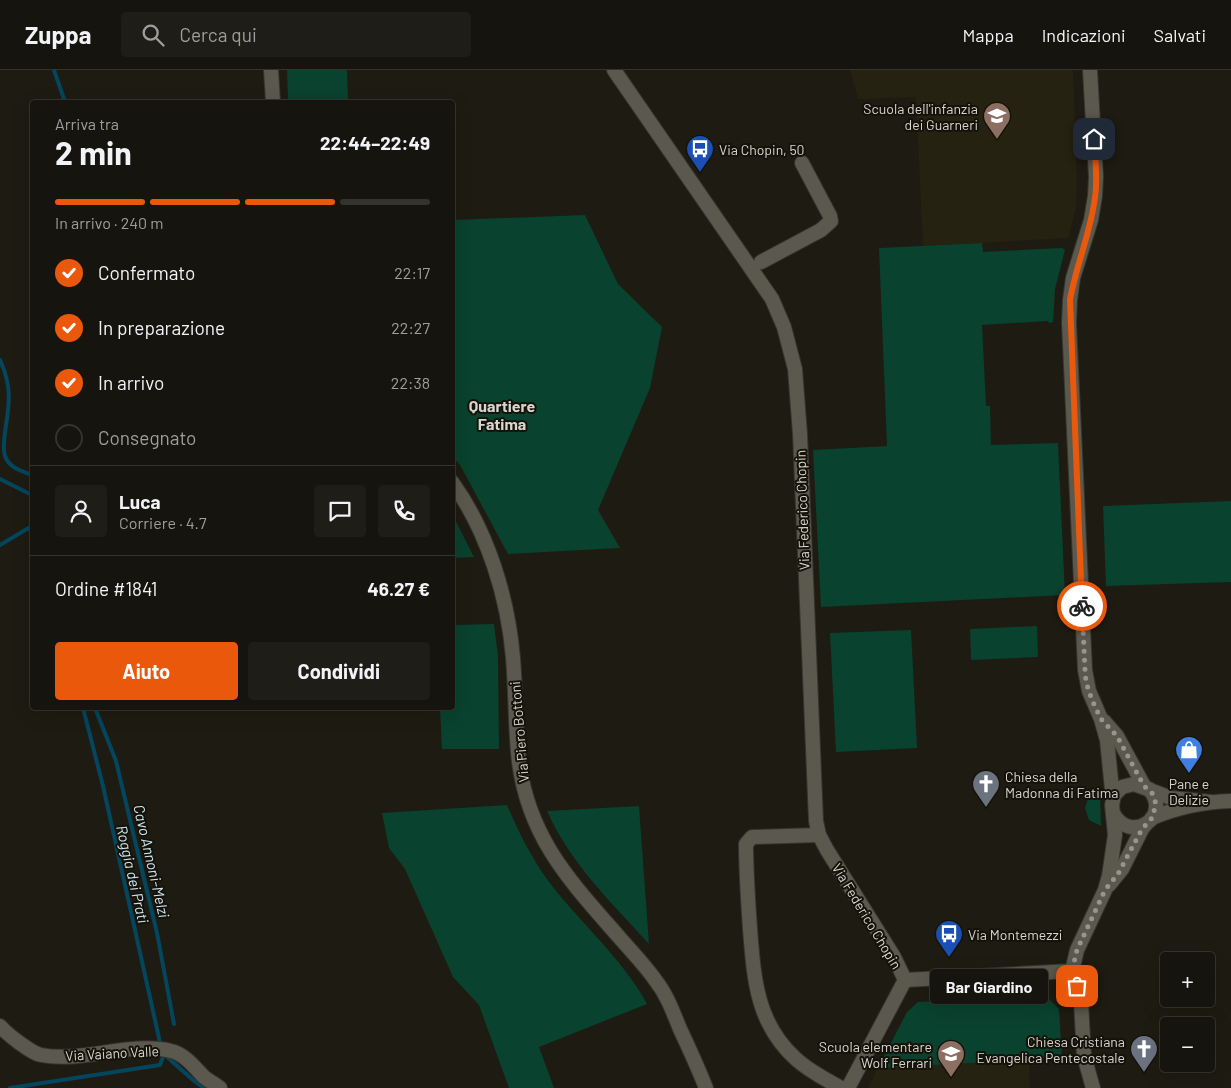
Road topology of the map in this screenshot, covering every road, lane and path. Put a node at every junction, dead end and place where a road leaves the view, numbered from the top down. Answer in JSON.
{"nodes":[{"id":1,"x":271,"y":70,"type":"edge"},
{"id":2,"x":614,"y":70,"type":"edge"},
{"id":3,"x":1090,"y":70,"type":"edge"},
{"id":4,"x":273,"y":100,"type":"edge"},
{"id":5,"x":802,"y":163,"type":"dead end"},
{"id":6,"x":760,"y":262,"type":"dead end"},
{"id":7,"x":455,"y":487,"type":"edge"},
{"id":8,"x":1101,"y":719,"type":"junction"},
{"id":9,"x":1146,"y":788,"type":"junction"},
{"id":10,"x":1231,"y":801,"type":"edge"},
{"id":11,"x":1211,"y":802,"type":"junction"},
{"id":12,"x":1113,"y":807,"type":"junction"},
{"id":13,"x":1149,"y":821,"type":"junction"},
{"id":14,"x":819,"y":835,"type":"junction"},
{"id":15,"x":1105,"y":890,"type":"junction"},
{"id":16,"x":1072,"y":971,"type":"junction"},
{"id":17,"x":905,"y":980,"type":"junction"},
{"id":18,"x":0,"y":1026,"type":"edge"},
{"id":19,"x":220,"y":1088,"type":"edge"},
{"id":20,"x":706,"y":1088,"type":"edge"},
{"id":21,"x":841,"y":1088,"type":"edge"},
{"id":22,"x":848,"y":1088,"type":"edge"},
{"id":23,"x":1093,"y":1088,"type":"edge"}],
"edges":[{"from":1,"to":4,"type":"street"},
{"from":2,"to":14,"type":"street","name":"Via Federico Chopin"},
{"from":3,"to":8,"type":"street"},
{"from":5,"to":6,"type":"street"},
{"from":7,"to":20,"type":"street","name":"Via Piero Bottoni"},
{"from":8,"to":9,"type":"street"},
{"from":8,"to":12,"type":"street"},
{"from":9,"to":11,"type":"street"},
{"from":9,"to":12,"type":"street"},
{"from":9,"to":13,"type":"street"},
{"from":10,"to":11,"type":"street"},
{"from":11,"to":13,"type":"street"},
{"from":12,"to":13,"type":"street"},
{"from":12,"to":15,"type":"street"},
{"from":13,"to":15,"type":"street"},
{"from":14,"to":17,"type":"street","name":"Via Federico Chopin"},
{"from":14,"to":21,"type":"street"},
{"from":15,"to":16,"type":"street"},
{"from":16,"to":17,"type":"street"},
{"from":16,"to":23,"type":"street"},
{"from":17,"to":22,"type":"street"},
{"from":18,"to":19,"type":"street","name":"Via Vaiano Valle"}]}
